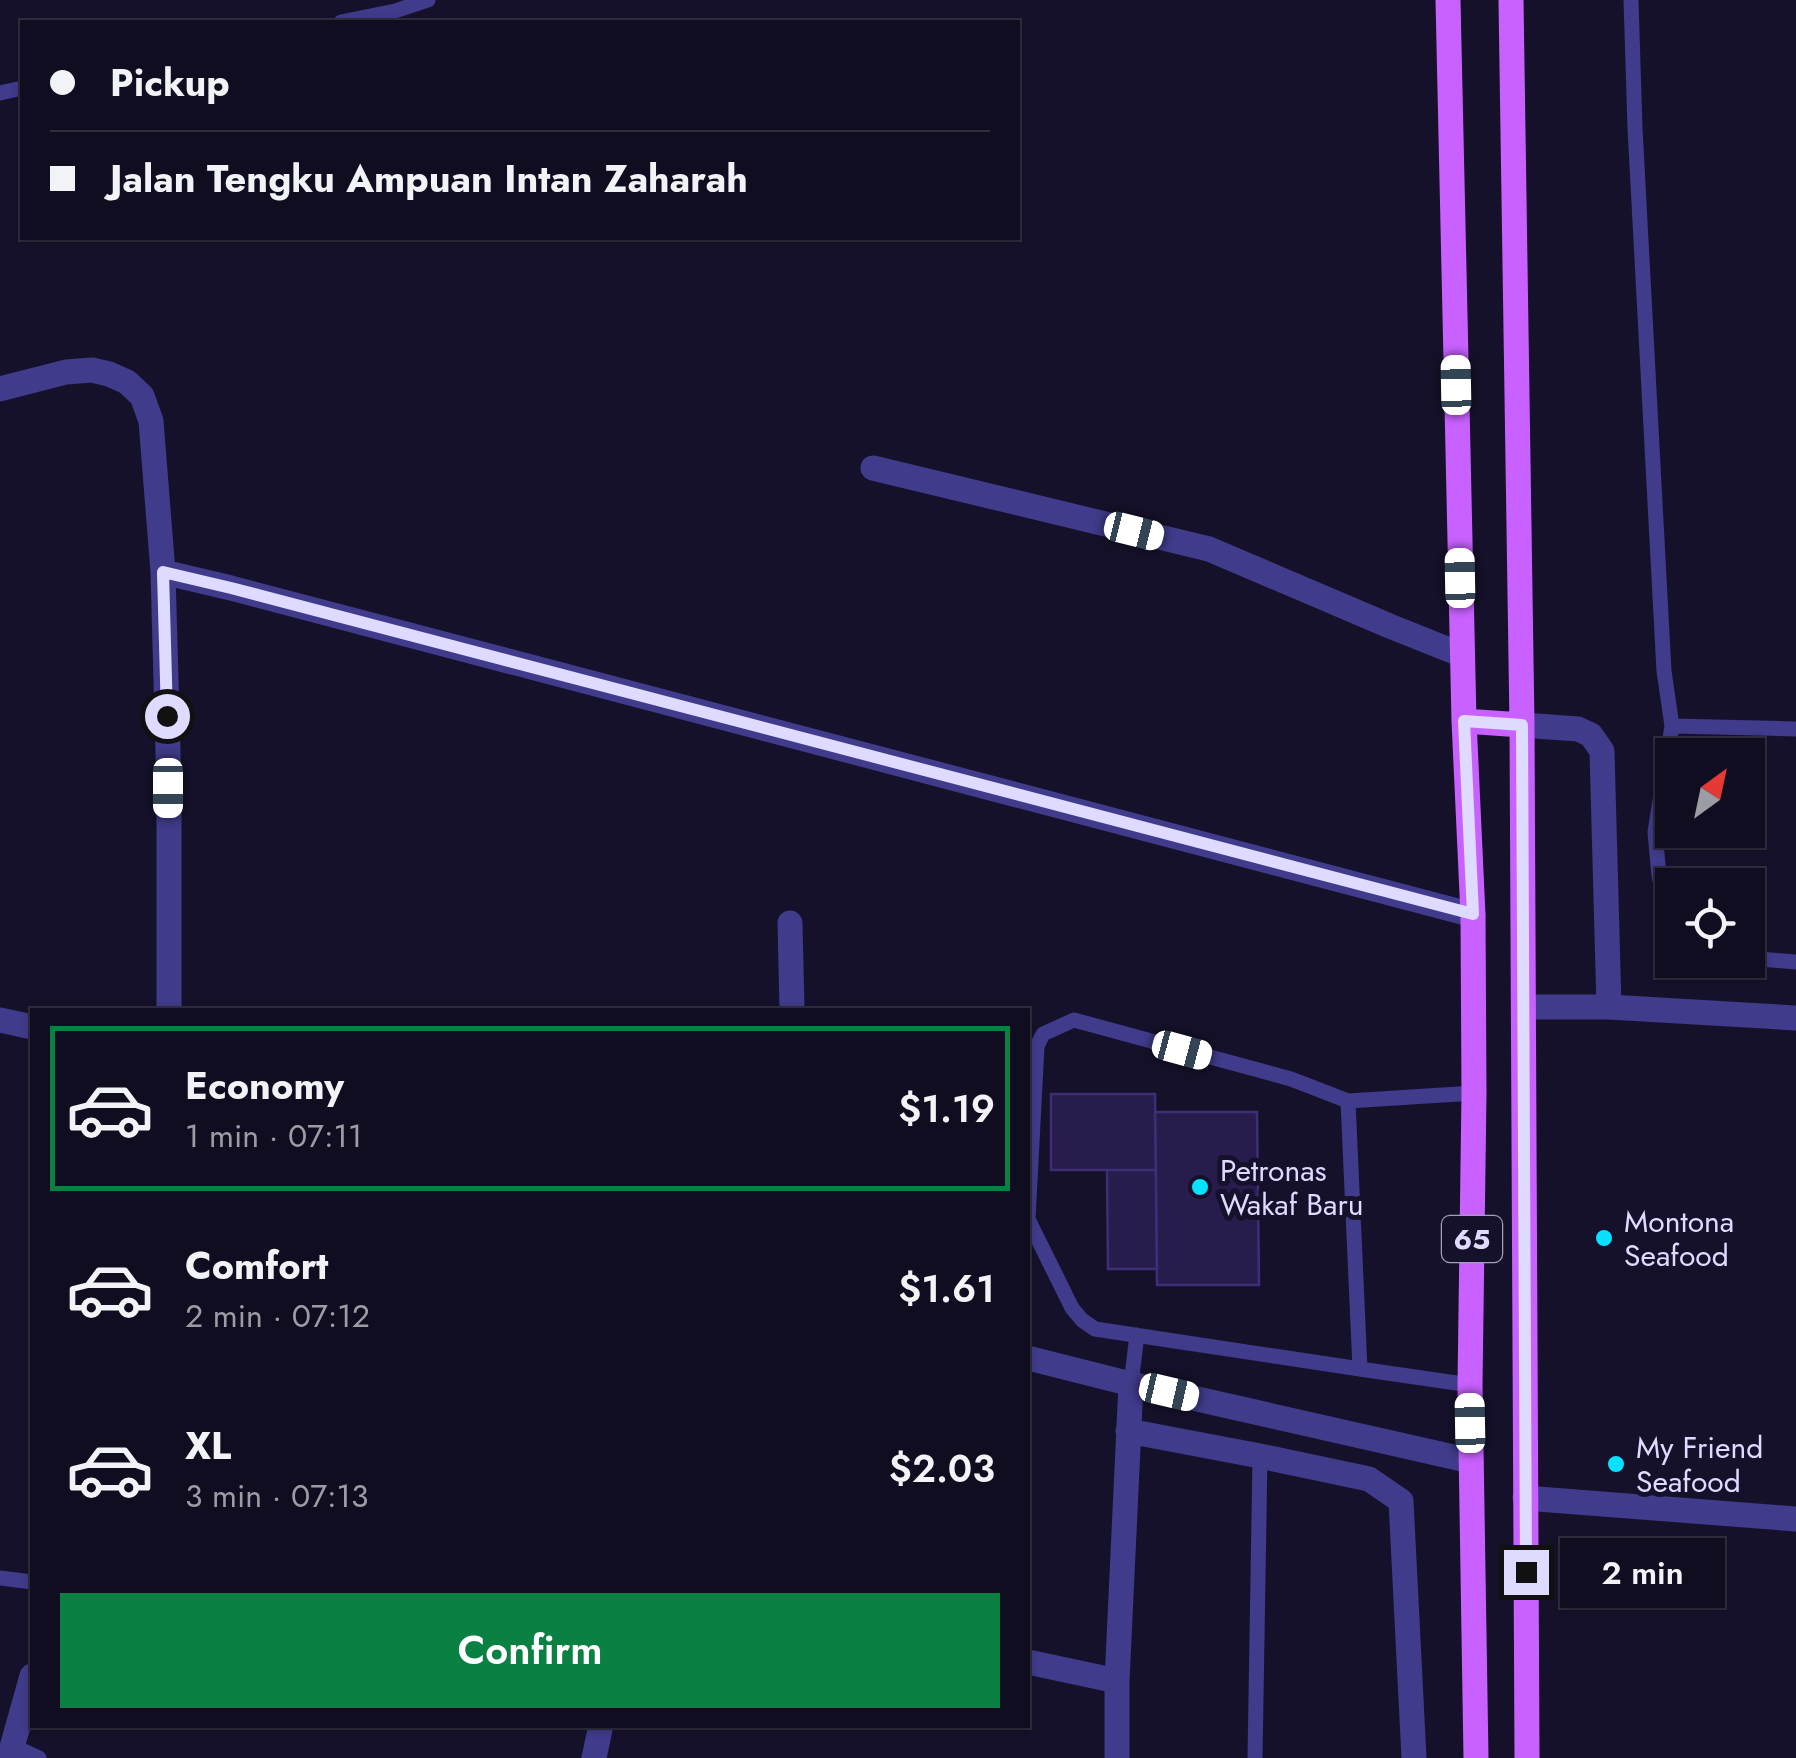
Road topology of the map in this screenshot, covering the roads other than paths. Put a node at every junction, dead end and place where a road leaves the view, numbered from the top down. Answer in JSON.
{"nodes":[{"id":1,"x":428,"y":0,"type":"edge"},
{"id":2,"x":1448,"y":0,"type":"edge"},
{"id":3,"x":1511,"y":0,"type":"edge"},
{"id":4,"x":1631,"y":0,"type":"edge"},
{"id":5,"x":352,"y":20,"type":"edge"},
{"id":6,"x":0,"y":389,"type":"edge"},
{"id":7,"x":873,"y":468,"type":"dead end"},
{"id":8,"x":163,"y":572,"type":"junction"},
{"id":9,"x":1462,"y":654,"type":"junction"},
{"id":10,"x":1464,"y":721,"type":"junction"},
{"id":11,"x":1522,"y":725,"type":"junction"},
{"id":12,"x":1672,"y":726,"type":"junction"},
{"id":13,"x":1796,"y":729,"type":"edge"},
{"id":14,"x":1658,"y":868,"type":"edge"},
{"id":15,"x":1473,"y":914,"type":"junction"},
{"id":16,"x":790,"y":924,"type":"dead end"},
{"id":17,"x":1765,"y":959,"type":"edge"},
{"id":18,"x":1796,"y":962,"type":"edge"},
{"id":19,"x":1524,"y":1007,"type":"junction"},
{"id":20,"x":1609,"y":1007,"type":"junction"},
{"id":21,"x":169,"y":1008,"type":"edge"},
{"id":22,"x":792,"y":1008,"type":"edge"},
{"id":23,"x":1796,"y":1018,"type":"edge"},
{"id":24,"x":0,"y":1020,"type":"edge"},
{"id":25,"x":30,"y":1027,"type":"edge"},
{"id":26,"x":1474,"y":1093,"type":"junction"},
{"id":27,"x":1348,"y":1101,"type":"junction"},
{"id":28,"x":1030,"y":1176,"type":"edge"},
{"id":29,"x":1030,"y":1223,"type":"edge"},
{"id":30,"x":1137,"y":1335,"type":"junction"},
{"id":31,"x":1030,"y":1359,"type":"edge"},
{"id":32,"x":1360,"y":1368,"type":"junction"},
{"id":33,"x":1131,"y":1384,"type":"junction"},
{"id":34,"x":1470,"y":1385,"type":"junction"},
{"id":35,"x":1128,"y":1431,"type":"junction"},
{"id":36,"x":1260,"y":1456,"type":"junction"},
{"id":37,"x":1470,"y":1461,"type":"junction"},
{"id":38,"x":1526,"y":1498,"type":"junction"},
{"id":39,"x":1796,"y":1519,"type":"edge"},
{"id":40,"x":0,"y":1578,"type":"edge"},
{"id":41,"x":30,"y":1582,"type":"edge"},
{"id":42,"x":1030,"y":1662,"type":"edge"},
{"id":43,"x":1117,"y":1681,"type":"junction"},
{"id":44,"x":30,"y":1683,"type":"edge"},
{"id":45,"x":600,"y":1728,"type":"edge"},
{"id":46,"x":11,"y":1752,"type":"edge"},
{"id":47,"x":39,"y":1758,"type":"edge"},
{"id":48,"x":594,"y":1758,"type":"edge"},
{"id":49,"x":1117,"y":1758,"type":"edge"},
{"id":50,"x":1255,"y":1758,"type":"edge"},
{"id":51,"x":1414,"y":1758,"type":"edge"},
{"id":52,"x":1476,"y":1758,"type":"edge"},
{"id":53,"x":1526,"y":1758,"type":"edge"}],
"edges":[{"from":1,"to":5,"type":"lane"},
{"from":2,"to":9,"type":"main road","number":"65"},
{"from":3,"to":11,"type":"main road","number":"65"},
{"from":4,"to":12,"type":"lane"},
{"from":6,"to":8,"type":"street"},
{"from":7,"to":9,"type":"street"},
{"from":8,"to":15,"type":"street"},
{"from":8,"to":21,"type":"street"},
{"from":9,"to":10,"type":"main road","number":"65"},
{"from":10,"to":11,"type":"main road"},
{"from":10,"to":15,"type":"main road","number":"65"},
{"from":11,"to":19,"type":"main road","number":"65"},
{"from":11,"to":20,"type":"street"},
{"from":12,"to":13,"type":"lane"},
{"from":12,"to":14,"type":"lane"},
{"from":15,"to":26,"type":"main road","number":"65"},
{"from":16,"to":22,"type":"street"},
{"from":17,"to":18,"type":"lane"},
{"from":19,"to":20,"type":"street"},
{"from":19,"to":38,"type":"main road","number":"65"},
{"from":20,"to":23,"type":"street"},
{"from":24,"to":25,"type":"street"},
{"from":26,"to":27,"type":"lane"},
{"from":26,"to":34,"type":"main road","number":"65"},
{"from":27,"to":28,"type":"lane"},
{"from":27,"to":32,"type":"lane"},
{"from":29,"to":30,"type":"lane"},
{"from":30,"to":32,"type":"lane"},
{"from":30,"to":33,"type":"lane"},
{"from":31,"to":33,"type":"street"},
{"from":32,"to":34,"type":"lane"},
{"from":33,"to":35,"type":"street"},
{"from":33,"to":37,"type":"street"},
{"from":34,"to":37,"type":"main road","number":"65"},
{"from":35,"to":36,"type":"street"},
{"from":35,"to":43,"type":"street"},
{"from":36,"to":50,"type":"lane"},
{"from":36,"to":51,"type":"street"},
{"from":37,"to":52,"type":"main road","number":"65"},
{"from":38,"to":39,"type":"street"},
{"from":38,"to":53,"type":"main road","number":"65"},
{"from":40,"to":41,"type":"lane"},
{"from":42,"to":43,"type":"street"},
{"from":43,"to":49,"type":"street"},
{"from":44,"to":46,"type":"street"},
{"from":45,"to":48,"type":"street"},
{"from":46,"to":47,"type":"lane"}]}
